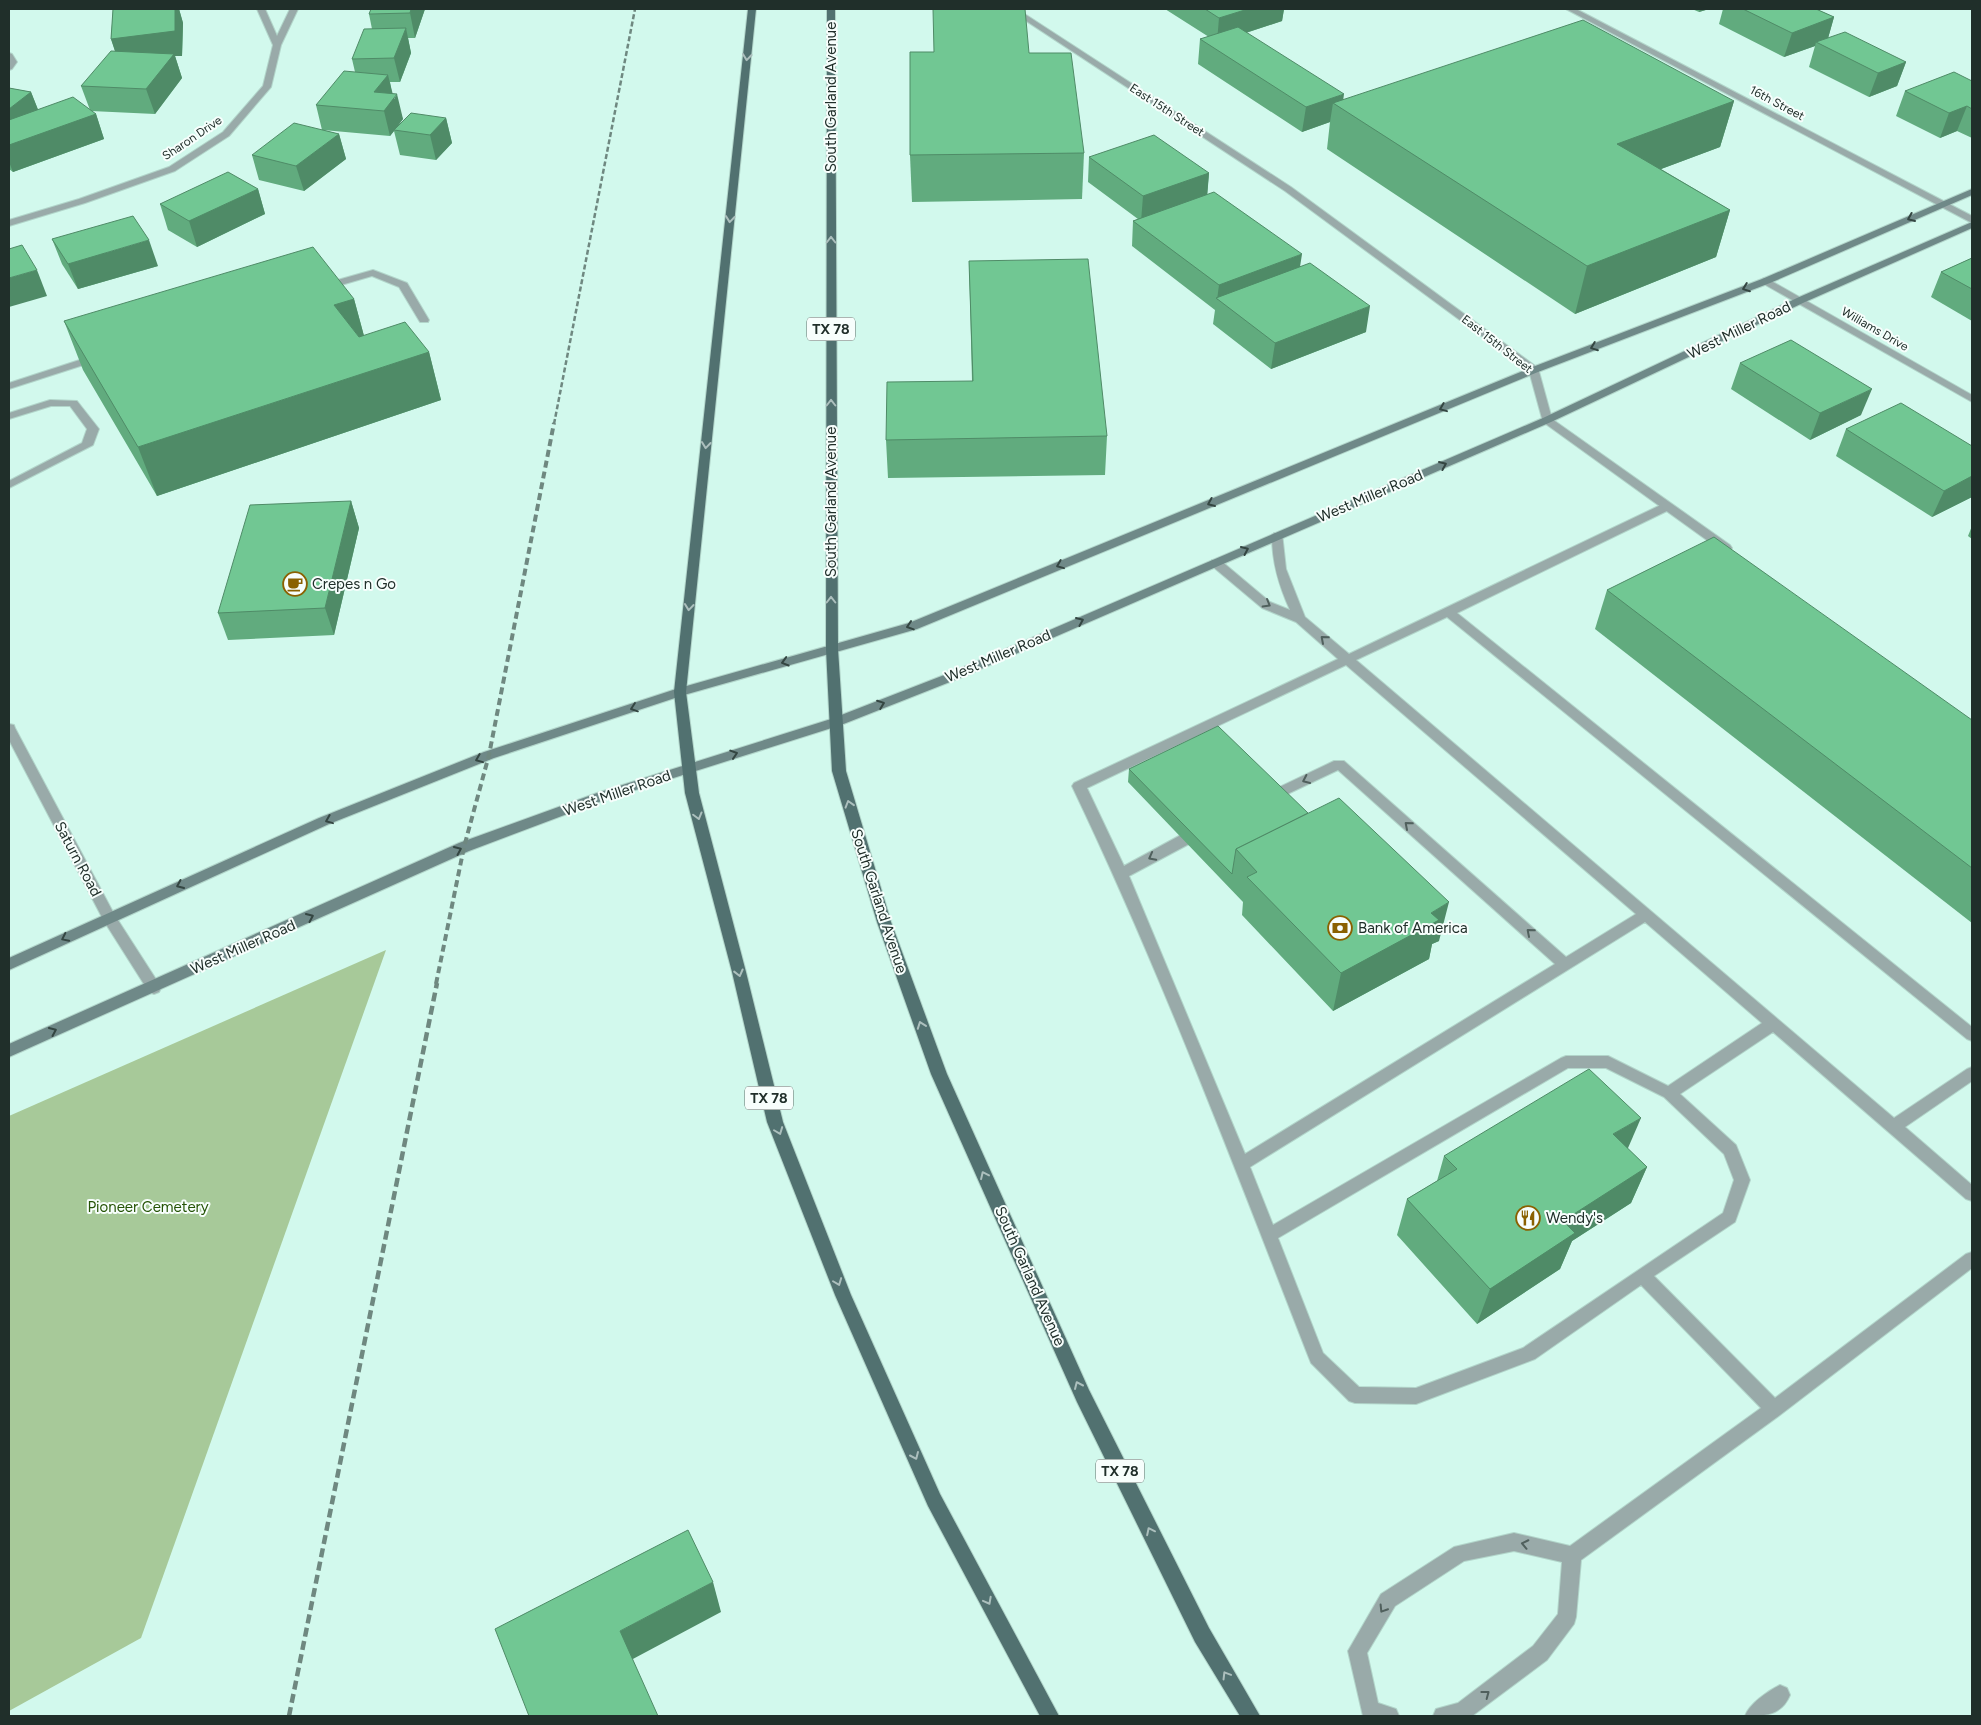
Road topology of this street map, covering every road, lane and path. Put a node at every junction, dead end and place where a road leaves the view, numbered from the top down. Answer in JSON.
{"nodes":[{"id":1,"x":262,"y":9,"type":"edge"},
{"id":2,"x":294,"y":9,"type":"edge"},
{"id":3,"x":752,"y":9,"type":"edge"},
{"id":4,"x":831,"y":9,"type":"edge"},
{"id":5,"x":1012,"y":9,"type":"edge"},
{"id":6,"x":1570,"y":9,"type":"edge"},
{"id":7,"x":277,"y":45,"type":"junction"},
{"id":8,"x":9,"y":56,"type":"edge"},
{"id":9,"x":9,"y":67,"type":"edge"},
{"id":10,"x":1972,"y":192,"type":"edge"},
{"id":11,"x":1944,"y":204,"type":"junction"},
{"id":12,"x":1972,"y":220,"type":"edge"},
{"id":13,"x":9,"y":223,"type":"edge"},
{"id":14,"x":1972,"y":225,"type":"edge"},
{"id":15,"x":1766,"y":280,"type":"junction"},
{"id":16,"x":316,"y":289,"type":"edge"},
{"id":17,"x":1801,"y":300,"type":"junction"},
{"id":18,"x":424,"y":320,"type":"dead end"},
{"id":19,"x":111,"y":353,"type":"edge"},
{"id":20,"x":1534,"y":370,"type":"junction"},
{"id":21,"x":9,"y":386,"type":"edge"},
{"id":22,"x":1972,"y":399,"type":"edge"},
{"id":23,"x":9,"y":416,"type":"edge"},
{"id":24,"x":1547,"y":420,"type":"junction"},
{"id":25,"x":9,"y":485,"type":"edge"},
{"id":26,"x":1667,"y":506,"type":"junction"},
{"id":27,"x":1278,"y":536,"type":"junction"},
{"id":28,"x":1739,"y":558,"type":"edge"},
{"id":29,"x":1216,"y":563,"type":"junction"},
{"id":30,"x":1448,"y":612,"type":"junction"},
{"id":31,"x":1300,"y":619,"type":"junction"},
{"id":32,"x":832,"y":649,"type":"junction"},
{"id":33,"x":1347,"y":660,"type":"junction"},
{"id":34,"x":680,"y":692,"type":"junction"},
{"id":35,"x":836,"y":722,"type":"junction"},
{"id":36,"x":9,"y":728,"type":"edge"},
{"id":37,"x":688,"y":769,"type":"junction"},
{"id":38,"x":1274,"y":795,"type":"edge"},
{"id":39,"x":1184,"y":840,"type":"edge"},
{"id":40,"x":1121,"y":874,"type":"junction"},
{"id":41,"x":1646,"y":915,"type":"junction"},
{"id":42,"x":108,"y":917,"type":"junction"},
{"id":43,"x":9,"y":964,"type":"edge"},
{"id":44,"x":1566,"y":965,"type":"junction"},
{"id":45,"x":154,"y":988,"type":"junction"},
{"id":46,"x":1773,"y":1024,"type":"junction"},
{"id":47,"x":1972,"y":1035,"type":"edge"},
{"id":48,"x":9,"y":1051,"type":"edge"},
{"id":49,"x":1972,"y":1073,"type":"edge"},
{"id":50,"x":1669,"y":1093,"type":"junction"},
{"id":51,"x":1893,"y":1126,"type":"junction"},
{"id":52,"x":1241,"y":1164,"type":"junction"},
{"id":53,"x":1972,"y":1194,"type":"edge"},
{"id":54,"x":1269,"y":1235,"type":"junction"},
{"id":55,"x":1972,"y":1259,"type":"edge"},
{"id":56,"x":1642,"y":1275,"type":"junction"},
{"id":57,"x":1774,"y":1409,"type":"junction"},
{"id":58,"x":1572,"y":1554,"type":"junction"},
{"id":59,"x":1780,"y":1695,"type":"dead end"},
{"id":60,"x":1367,"y":1713,"type":"edge"},
{"id":61,"x":1050,"y":1716,"type":"edge"},
{"id":62,"x":1251,"y":1716,"type":"edge"},
{"id":63,"x":1389,"y":1716,"type":"edge"},
{"id":64,"x":1443,"y":1716,"type":"edge"},
{"id":65,"x":1754,"y":1716,"type":"edge"}],
"edges":[{"from":1,"to":7,"type":"street"},
{"from":2,"to":7,"type":"street","name":"Sharon Drive"},
{"from":3,"to":34,"type":"main road","number":"TX 78","one_way":true},
{"from":32,"to":4,"type":"main road","name":"South Garland Avenue","number":"TX 78","one_way":true},
{"from":5,"to":20,"type":"street","name":"East 15th Street"},
{"from":6,"to":11,"type":"street","name":"16th Street"},
{"from":7,"to":13,"type":"street","name":"Sharon Drive"},
{"from":8,"to":9,"type":"street"},
{"from":10,"to":11,"type":"main road"},
{"from":11,"to":12,"type":"street","name":"16th Street"},
{"from":11,"to":15,"type":"main road","one_way":true},
{"from":14,"to":17,"type":"main road","name":"West Miller Road"},
{"from":15,"to":17,"type":"street","name":"Williams Drive"},
{"from":15,"to":20,"type":"main road","one_way":true},
{"from":16,"to":18,"type":"street"},
{"from":17,"to":22,"type":"street","name":"Williams Drive"},
{"from":17,"to":24,"type":"main road","name":"West Miller Road"},
{"from":19,"to":21,"type":"street"},
{"from":20,"to":24,"type":"street","name":"East 15th Street"},
{"from":20,"to":32,"type":"main road","one_way":true},
{"from":23,"to":25,"type":"street"},
{"from":24,"to":26,"type":"street"},
{"from":27,"to":24,"type":"main road","name":"West Miller Road","one_way":true},
{"from":26,"to":28,"type":"street"},
{"from":26,"to":30,"type":"street"},
{"from":29,"to":27,"type":"main road","name":"West Miller Road","one_way":true},
{"from":27,"to":31,"type":"street"},
{"from":29,"to":31,"type":"street","one_way":true},
{"from":35,"to":29,"type":"main road","name":"West Miller Road","one_way":true},
{"from":30,"to":33,"type":"street"},
{"from":30,"to":47,"type":"street"},
{"from":33,"to":31,"type":"street","one_way":true},
{"from":32,"to":34,"type":"main road","one_way":true},
{"from":32,"to":35,"type":"main road","name":"South Garland Avenue","number":"TX 78"},
{"from":33,"to":40,"type":"street"},
{"from":33,"to":41,"type":"street"},
{"from":34,"to":37,"type":"main road","number":"TX 78"},
{"from":34,"to":42,"type":"main road","one_way":true},
{"from":37,"to":35,"type":"main road","name":"West Miller Road","one_way":true},
{"from":62,"to":35,"type":"main road","name":"South Garland Avenue","number":"TX 78","one_way":true},
{"from":36,"to":42,"type":"street","name":"Saturn Road"},
{"from":45,"to":37,"type":"main road","name":"West Miller Road","one_way":true},
{"from":37,"to":61,"type":"main road","number":"TX 78","one_way":true},
{"from":44,"to":38,"type":"street","one_way":true},
{"from":39,"to":40,"type":"street","one_way":true},
{"from":40,"to":52,"type":"street"},
{"from":41,"to":44,"type":"street"},
{"from":41,"to":46,"type":"street"},
{"from":42,"to":43,"type":"main road","one_way":true},
{"from":42,"to":45,"type":"street","name":"Saturn Road"},
{"from":44,"to":52,"type":"street"},
{"from":48,"to":45,"type":"main road","name":"West Miller Road","one_way":true},
{"from":46,"to":50,"type":"street"},
{"from":46,"to":51,"type":"street"},
{"from":49,"to":51,"type":"street"},
{"from":50,"to":54,"type":"street"},
{"from":50,"to":56,"type":"street"},
{"from":51,"to":53,"type":"street"},
{"from":52,"to":54,"type":"street"},
{"from":54,"to":56,"type":"street"},
{"from":55,"to":57,"type":"street"},
{"from":56,"to":57,"type":"street"},
{"from":57,"to":58,"type":"street"},
{"from":58,"to":60,"type":"street","one_way":true},
{"from":64,"to":58,"type":"street","one_way":true},
{"from":59,"to":65,"type":"street"},
{"from":60,"to":63,"type":"street"}]}
